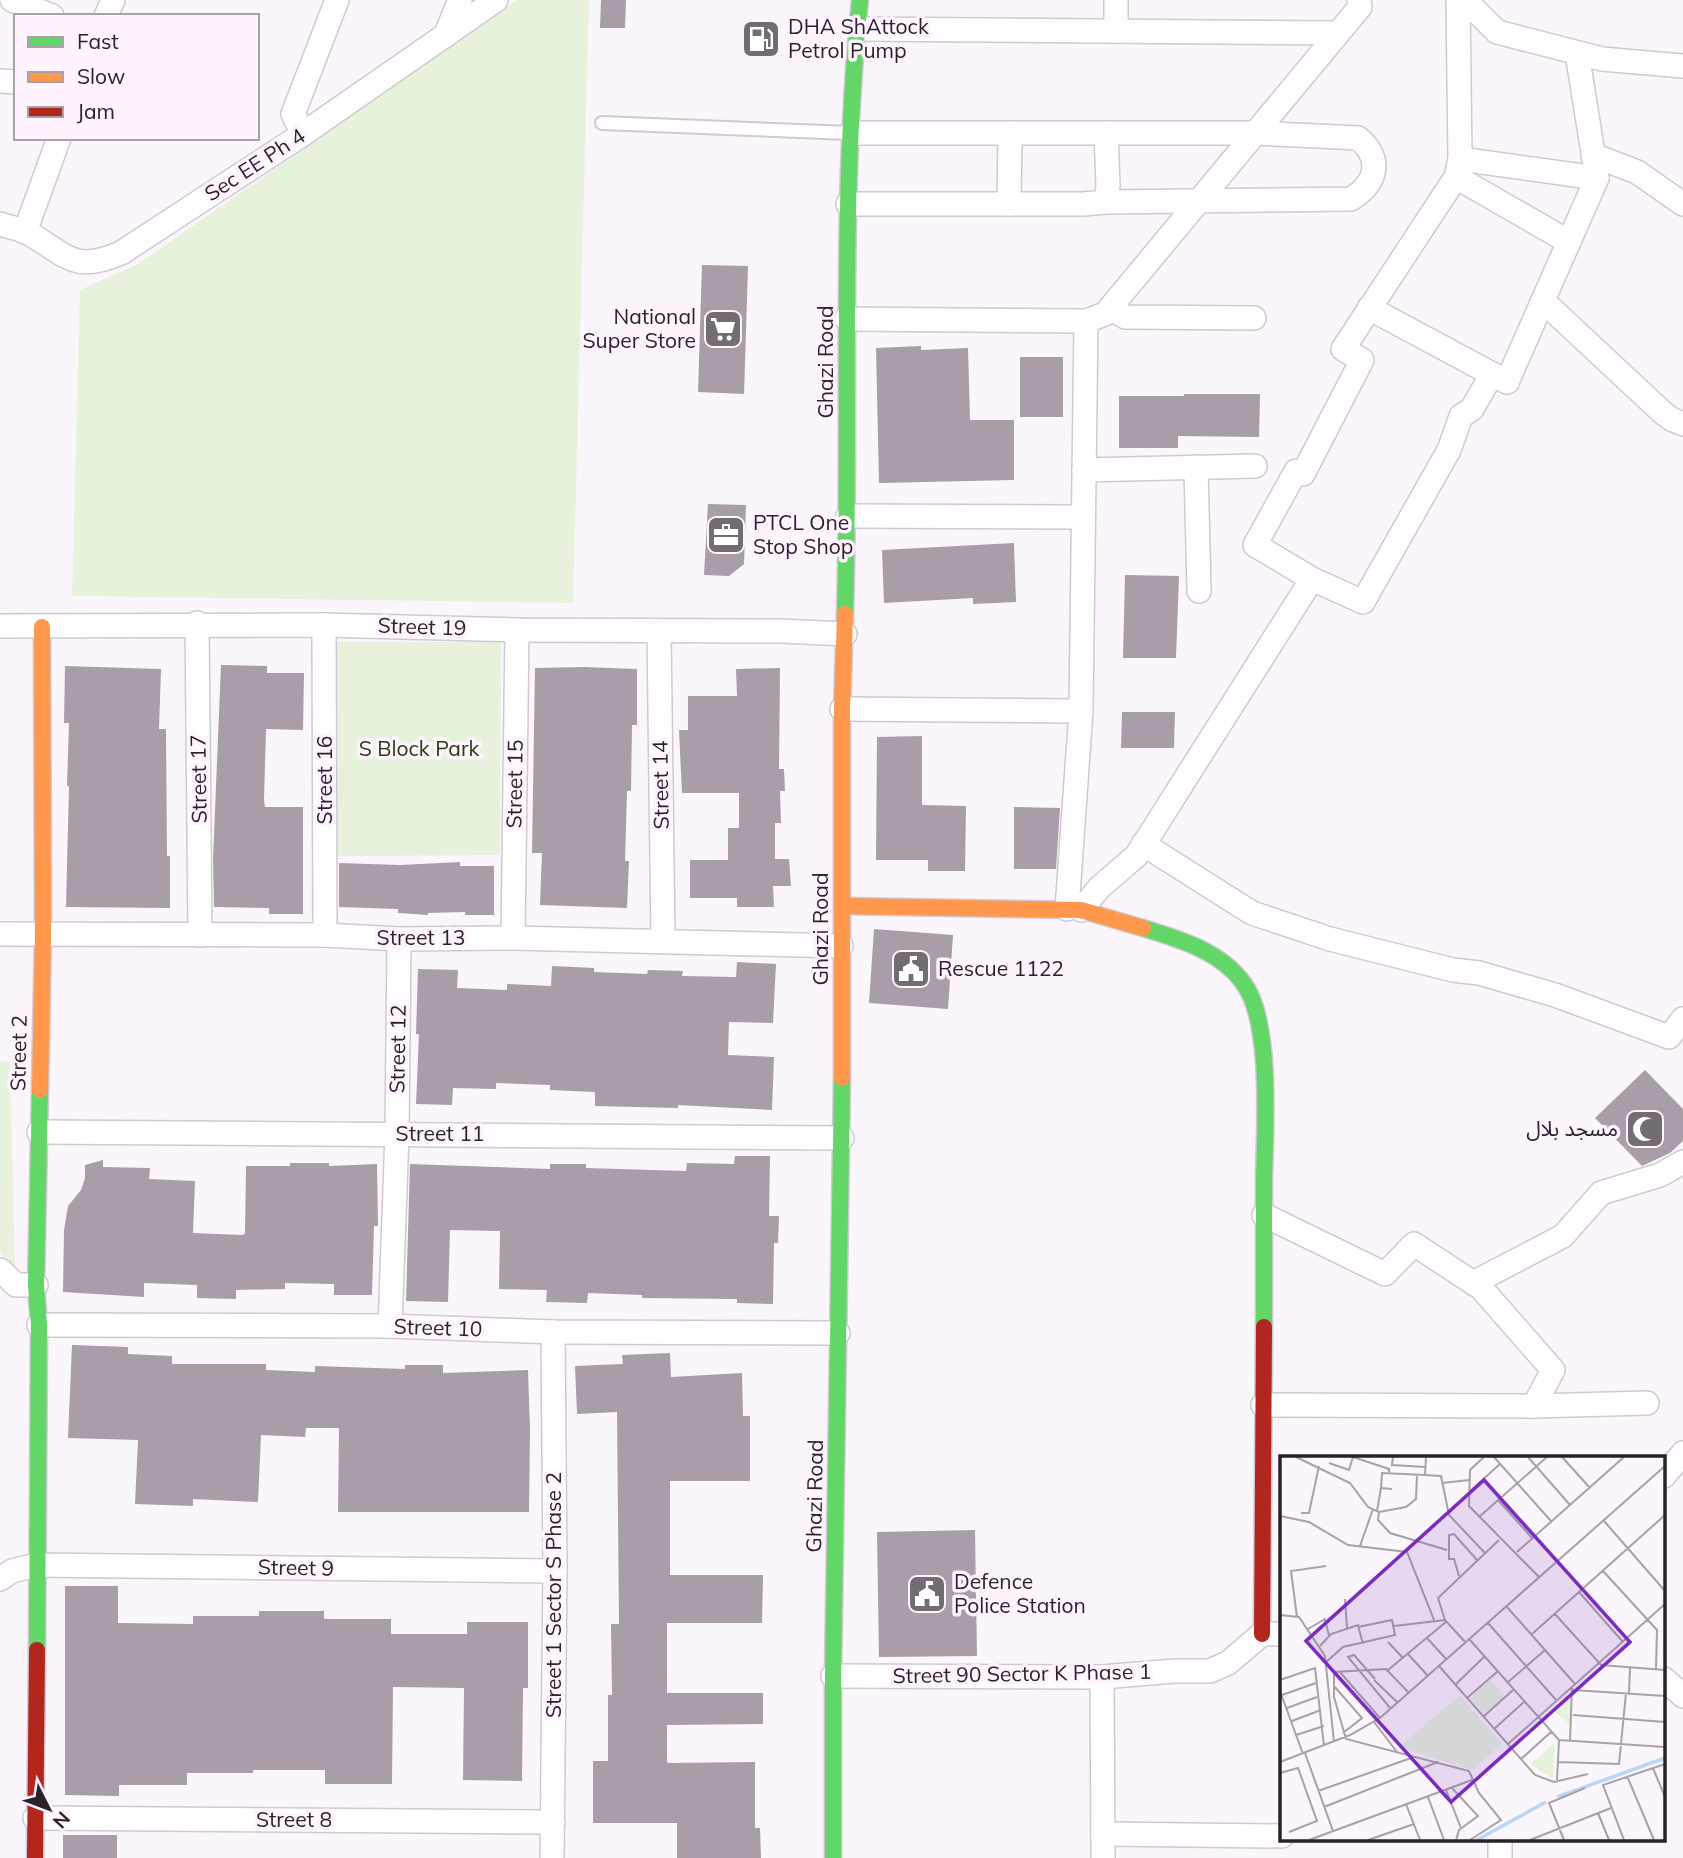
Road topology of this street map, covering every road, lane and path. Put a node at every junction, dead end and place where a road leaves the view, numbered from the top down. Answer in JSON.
{"nodes":[{"id":1,"x":12,"y":0,"type":"edge"},
{"id":2,"x":337,"y":0,"type":"edge"},
{"id":3,"x":460,"y":0,"type":"edge"},
{"id":4,"x":496,"y":0,"type":"edge"},
{"id":5,"x":860,"y":0,"type":"edge"},
{"id":6,"x":1116,"y":0,"type":"edge"},
{"id":7,"x":1359,"y":0,"type":"edge"},
{"id":8,"x":1458,"y":0,"type":"edge"},
{"id":9,"x":1465,"y":0,"type":"edge"},
{"id":10,"x":47,"y":14,"type":"edge"},
{"id":11,"x":857,"y":29,"type":"junction"},
{"id":12,"x":1116,"y":32,"type":"junction"},
{"id":13,"x":1338,"y":33,"type":"junction"},
{"id":14,"x":444,"y":37,"type":"junction"},
{"id":15,"x":1577,"y":53,"type":"junction"},
{"id":16,"x":1683,"y":66,"type":"edge"},
{"id":17,"x":602,"y":123,"type":"dead end"},
{"id":18,"x":851,"y":133,"type":"junction"},
{"id":19,"x":1255,"y":133,"type":"junction"},
{"id":20,"x":303,"y":134,"type":"junction"},
{"id":21,"x":1010,"y":134,"type":"junction"},
{"id":22,"x":1106,"y":134,"type":"junction"},
{"id":23,"x":58,"y":140,"type":"edge"},
{"id":24,"x":1593,"y":155,"type":"junction"},
{"id":25,"x":1458,"y":168,"type":"junction"},
{"id":26,"x":1597,"y":178,"type":"junction"},
{"id":27,"x":1199,"y":201,"type":"junction"},
{"id":28,"x":1106,"y":202,"type":"junction"},
{"id":29,"x":848,"y":204,"type":"junction"},
{"id":30,"x":1009,"y":204,"type":"junction"},
{"id":31,"x":1683,"y":204,"type":"edge"},
{"id":32,"x":0,"y":224,"type":"edge"},
{"id":33,"x":25,"y":232,"type":"junction"},
{"id":34,"x":1569,"y":242,"type":"junction"},
{"id":35,"x":1543,"y":301,"type":"junction"},
{"id":36,"x":1369,"y":308,"type":"junction"},
{"id":37,"x":1112,"y":309,"type":"junction"},
{"id":38,"x":1254,"y":318,"type":"dead end"},
{"id":39,"x":847,"y":319,"type":"junction"},
{"id":40,"x":1086,"y":321,"type":"junction"},
{"id":41,"x":1492,"y":374,"type":"junction"},
{"id":42,"x":1683,"y":424,"type":"edge"},
{"id":43,"x":1255,"y":466,"type":"dead end"},
{"id":44,"x":1196,"y":467,"type":"junction"},
{"id":45,"x":1084,"y":470,"type":"junction"},
{"id":46,"x":848,"y":516,"type":"junction"},
{"id":47,"x":1083,"y":517,"type":"junction"},
{"id":48,"x":1312,"y":579,"type":"junction"},
{"id":49,"x":1199,"y":591,"type":"dead end"},
{"id":50,"x":198,"y":623,"type":"junction"},
{"id":51,"x":324,"y":625,"type":"junction"},
{"id":52,"x":0,"y":626,"type":"edge"},
{"id":53,"x":42,"y":627,"type":"junction"},
{"id":54,"x":517,"y":630,"type":"junction"},
{"id":55,"x":659,"y":631,"type":"junction"},
{"id":56,"x":845,"y":634,"type":"junction"},
{"id":57,"x":842,"y":709,"type":"junction"},
{"id":58,"x":1081,"y":711,"type":"junction"},
{"id":59,"x":1143,"y":845,"type":"junction"},
{"id":60,"x":842,"y":906,"type":"junction"},
{"id":61,"x":1074,"y":909,"type":"junction"},
{"id":62,"x":0,"y":934,"type":"edge"},
{"id":63,"x":43,"y":934,"type":"junction"},
{"id":64,"x":200,"y":935,"type":"junction"},
{"id":65,"x":326,"y":935,"type":"junction"},
{"id":66,"x":513,"y":938,"type":"junction"},
{"id":67,"x":399,"y":939,"type":"junction"},
{"id":68,"x":663,"y":940,"type":"junction"},
{"id":69,"x":841,"y":946,"type":"junction"},
{"id":70,"x":1683,"y":1019,"type":"edge"},
{"id":71,"x":39,"y":1132,"type":"junction"},
{"id":72,"x":397,"y":1134,"type":"junction"},
{"id":73,"x":842,"y":1138,"type":"junction"},
{"id":74,"x":1683,"y":1163,"type":"edge"},
{"id":75,"x":1264,"y":1215,"type":"junction"},
{"id":76,"x":1473,"y":1283,"type":"junction"},
{"id":77,"x":13,"y":1285,"type":"edge"},
{"id":78,"x":39,"y":1325,"type":"junction"},
{"id":79,"x":390,"y":1326,"type":"junction"},
{"id":80,"x":553,"y":1332,"type":"junction"},
{"id":81,"x":838,"y":1333,"type":"junction"},
{"id":82,"x":1647,"y":1402,"type":"dead end"},
{"id":83,"x":1263,"y":1405,"type":"junction"},
{"id":84,"x":1534,"y":1406,"type":"junction"},
{"id":85,"x":1683,"y":1453,"type":"edge"},
{"id":86,"x":1666,"y":1474,"type":"edge"},
{"id":87,"x":1666,"y":1478,"type":"edge"},
{"id":88,"x":1272,"y":1481,"type":"edge"},
{"id":89,"x":1683,"y":1488,"type":"edge"},
{"id":90,"x":36,"y":1564,"type":"junction"},
{"id":91,"x":555,"y":1571,"type":"junction"},
{"id":92,"x":0,"y":1579,"type":"edge"},
{"id":93,"x":1272,"y":1634,"type":"edge"},
{"id":94,"x":833,"y":1676,"type":"junction"},
{"id":95,"x":1102,"y":1677,"type":"junction"},
{"id":96,"x":1666,"y":1681,"type":"edge"},
{"id":97,"x":1683,"y":1696,"type":"edge"},
{"id":98,"x":35,"y":1818,"type":"junction"},
{"id":99,"x":552,"y":1822,"type":"junction"},
{"id":100,"x":1103,"y":1834,"type":"junction"},
{"id":101,"x":1280,"y":1836,"type":"edge"},
{"id":102,"x":1500,"y":1840,"type":"edge"},
{"id":103,"x":35,"y":1858,"type":"edge"},
{"id":104,"x":552,"y":1858,"type":"edge"},
{"id":105,"x":833,"y":1858,"type":"edge"},
{"id":106,"x":1103,"y":1858,"type":"edge"},
{"id":107,"x":1500,"y":1858,"type":"edge"}],
"edges":[{"from":1,"to":10,"type":"street"},
{"from":2,"to":20,"type":"street"},
{"from":3,"to":14,"type":"street"},
{"from":4,"to":14,"type":"street","name":"Sec EE Ph 4"},
{"from":5,"to":11,"type":"street","name":"Ghazi Road"},
{"from":6,"to":12,"type":"street"},
{"from":7,"to":13,"type":"street"},
{"from":8,"to":25,"type":"street"},
{"from":9,"to":15,"type":"street"},
{"from":11,"to":12,"type":"street"},
{"from":11,"to":18,"type":"street","name":"Ghazi Road"},
{"from":12,"to":13,"type":"street"},
{"from":13,"to":19,"type":"street"},
{"from":14,"to":20,"type":"street","name":"Sec EE Ph 4"},
{"from":15,"to":16,"type":"street"},
{"from":15,"to":24,"type":"street"},
{"from":17,"to":18,"type":"lane"},
{"from":18,"to":21,"type":"street"},
{"from":18,"to":29,"type":"street","name":"Ghazi Road"},
{"from":19,"to":22,"type":"street"},
{"from":19,"to":27,"type":"street"},
{"from":19,"to":27,"type":"street"},
{"from":20,"to":33,"type":"street","name":"Sec EE Ph 4"},
{"from":21,"to":22,"type":"street"},
{"from":21,"to":30,"type":"street"},
{"from":22,"to":28,"type":"street"},
{"from":23,"to":33,"type":"street"},
{"from":24,"to":26,"type":"street"},
{"from":24,"to":31,"type":"street"},
{"from":25,"to":26,"type":"street"},
{"from":25,"to":34,"type":"street"},
{"from":25,"to":36,"type":"street"},
{"from":26,"to":34,"type":"street"},
{"from":27,"to":28,"type":"street"},
{"from":27,"to":37,"type":"street"},
{"from":28,"to":30,"type":"street"},
{"from":29,"to":30,"type":"street"},
{"from":29,"to":39,"type":"street","name":"Ghazi Road"},
{"from":32,"to":33,"type":"street","name":"Sec EE Ph 4"},
{"from":34,"to":35,"type":"street"},
{"from":35,"to":41,"type":"street"},
{"from":35,"to":42,"type":"street"},
{"from":36,"to":41,"type":"street"},
{"from":36,"to":48,"type":"street"},
{"from":37,"to":38,"type":"street"},
{"from":37,"to":40,"type":"street"},
{"from":39,"to":40,"type":"street"},
{"from":39,"to":46,"type":"street","name":"Ghazi Road"},
{"from":40,"to":45,"type":"street"},
{"from":41,"to":48,"type":"street"},
{"from":43,"to":44,"type":"street"},
{"from":44,"to":45,"type":"street"},
{"from":44,"to":49,"type":"street"},
{"from":45,"to":47,"type":"street"},
{"from":46,"to":47,"type":"street"},
{"from":46,"to":56,"type":"street","name":"Ghazi Road"},
{"from":47,"to":58,"type":"street"},
{"from":48,"to":59,"type":"street"},
{"from":50,"to":51,"type":"street","name":"Street 19"},
{"from":50,"to":53,"type":"street","name":"Street 19"},
{"from":50,"to":64,"type":"street","name":"Street 17"},
{"from":51,"to":54,"type":"street","name":"Street 19"},
{"from":51,"to":65,"type":"street","name":"Street 16"},
{"from":52,"to":53,"type":"street","name":"Street 19"},
{"from":53,"to":63,"type":"street","name":"Street 2"},
{"from":54,"to":55,"type":"street","name":"Street 19"},
{"from":54,"to":66,"type":"street","name":"Street 15"},
{"from":55,"to":56,"type":"street","name":"Street 19"},
{"from":55,"to":68,"type":"street","name":"Street 14"},
{"from":56,"to":57,"type":"street","name":"Ghazi Road"},
{"from":57,"to":58,"type":"street"},
{"from":57,"to":60,"type":"street","name":"Ghazi Road"},
{"from":58,"to":61,"type":"street"},
{"from":59,"to":61,"type":"street"},
{"from":59,"to":70,"type":"street"},
{"from":60,"to":61,"type":"street"},
{"from":60,"to":69,"type":"street","name":"Ghazi Road"},
{"from":61,"to":75,"type":"street"},
{"from":62,"to":63,"type":"street","name":"Street 13"},
{"from":63,"to":64,"type":"street","name":"Street 13"},
{"from":63,"to":71,"type":"street","name":"Street 2"},
{"from":64,"to":65,"type":"street","name":"Street 13"},
{"from":65,"to":67,"type":"street","name":"Street 13"},
{"from":66,"to":67,"type":"street","name":"Street 13"},
{"from":66,"to":68,"type":"street","name":"Street 13"},
{"from":67,"to":72,"type":"street","name":"Street 12"},
{"from":68,"to":69,"type":"street","name":"Street 13"},
{"from":69,"to":73,"type":"street","name":"Ghazi Road"},
{"from":71,"to":72,"type":"street","name":"Street 11"},
{"from":71,"to":77,"type":"street","name":"Street 2"},
{"from":72,"to":73,"type":"street","name":"Street 11"},
{"from":72,"to":79,"type":"street","name":"Street 12"},
{"from":73,"to":81,"type":"street","name":"Ghazi Road"},
{"from":74,"to":76,"type":"street"},
{"from":75,"to":76,"type":"street"},
{"from":75,"to":83,"type":"street"},
{"from":76,"to":84,"type":"street"},
{"from":77,"to":78,"type":"street","name":"Street 2"},
{"from":78,"to":79,"type":"street","name":"Street 10"},
{"from":78,"to":90,"type":"street","name":"Street 2"},
{"from":79,"to":80,"type":"street","name":"Street 10"},
{"from":80,"to":81,"type":"street","name":"Street 10"},
{"from":80,"to":91,"type":"street","name":"Street 1 Sector S Phase 2"},
{"from":81,"to":94,"type":"street","name":"Ghazi Road"},
{"from":82,"to":84,"type":"street"},
{"from":83,"to":84,"type":"street"},
{"from":83,"to":88,"type":"street"},
{"from":85,"to":86,"type":"street"},
{"from":87,"to":89,"type":"street"},
{"from":88,"to":93,"type":"street"},
{"from":90,"to":91,"type":"street","name":"Street 9"},
{"from":90,"to":92,"type":"street"},
{"from":90,"to":98,"type":"street","name":"Street 2"},
{"from":91,"to":99,"type":"street","name":"Street 1 Sector S Phase 2"},
{"from":93,"to":95,"type":"street","name":"Street 90 Sector K Phase 1"},
{"from":94,"to":95,"type":"street","name":"Street 90 Sector K Phase 1"},
{"from":94,"to":105,"type":"street","name":"Ghazi Road"},
{"from":95,"to":100,"type":"street"},
{"from":96,"to":97,"type":"street"},
{"from":98,"to":99,"type":"street","name":"Street 8"},
{"from":98,"to":103,"type":"street","name":"Street 2"},
{"from":99,"to":104,"type":"street","name":"Street 1 Sector S Phase 2"},
{"from":100,"to":101,"type":"street"},
{"from":100,"to":106,"type":"street"},
{"from":102,"to":107,"type":"street"}]}
